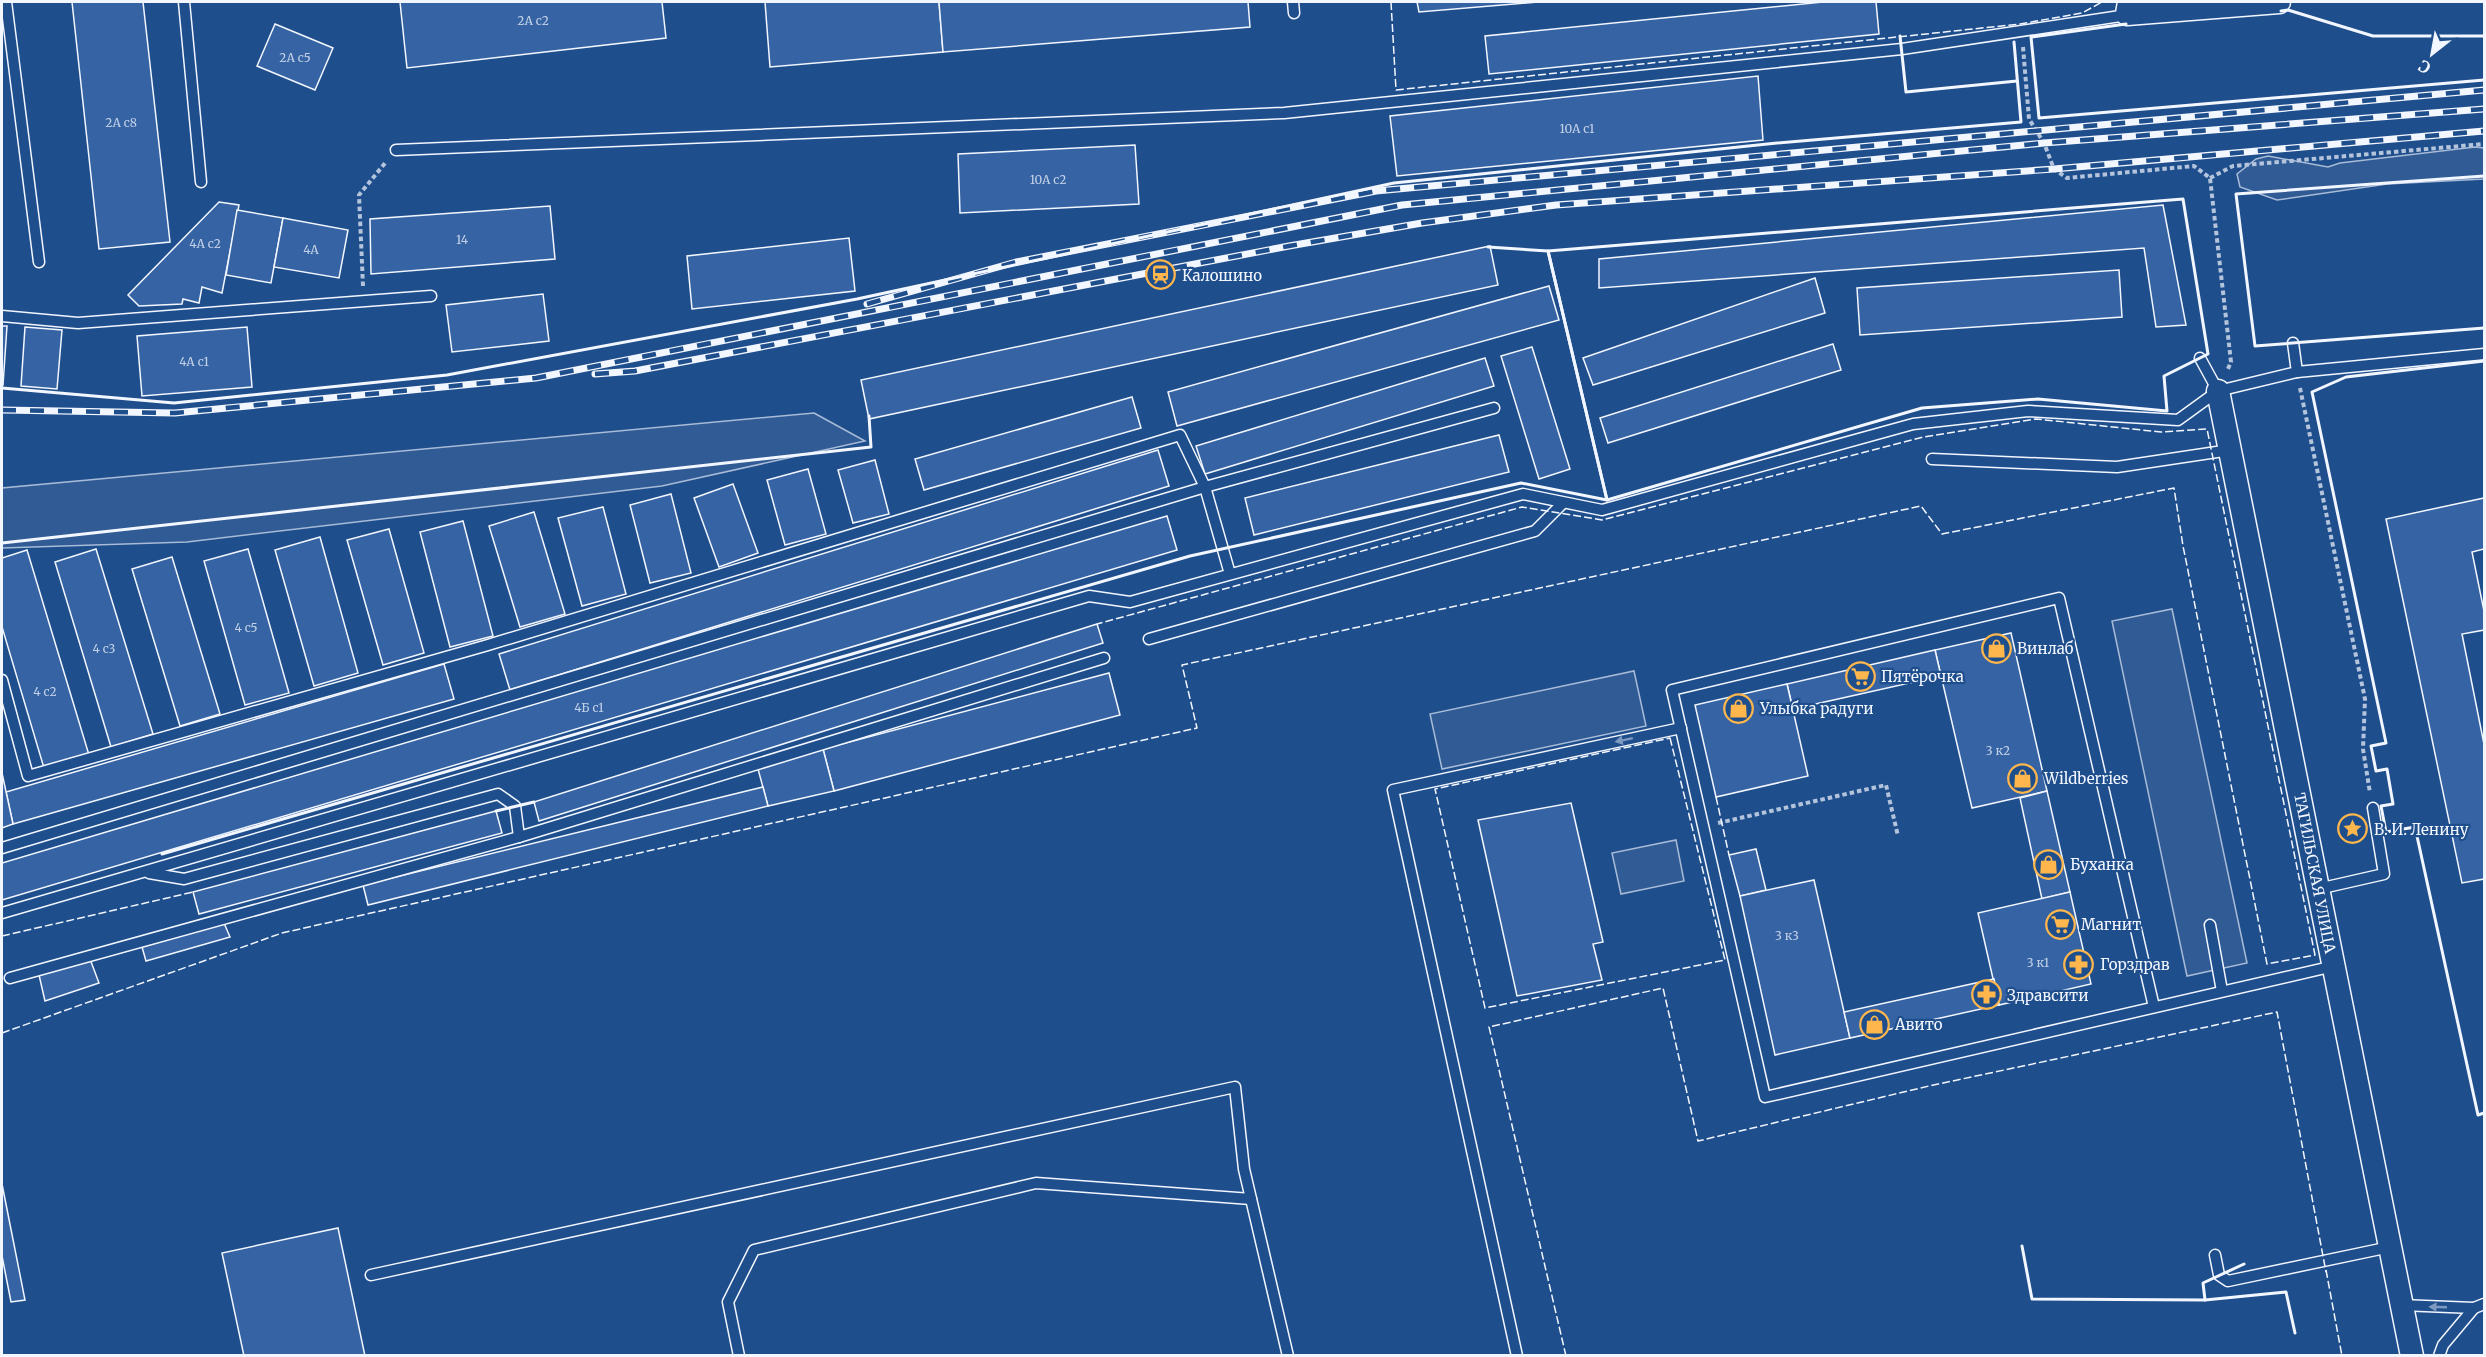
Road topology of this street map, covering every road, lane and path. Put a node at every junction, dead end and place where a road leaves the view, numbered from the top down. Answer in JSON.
{"nodes":[{"id":1,"x":6,"y":2,"type":"edge"},
{"id":2,"x":184,"y":2,"type":"edge"},
{"id":3,"x":2279,"y":2,"type":"edge"},
{"id":4,"x":2127,"y":13,"type":"edge"},
{"id":5,"x":2022,"y":33,"type":"junction"},
{"id":6,"x":2484,"y":144,"type":"edge"},
{"id":7,"x":396,"y":150,"type":"joint"},
{"id":8,"x":2210,"y":178,"type":"junction"},
{"id":9,"x":201,"y":182,"type":"dead end"},
{"id":10,"x":39,"y":262,"type":"dead end"},
{"id":11,"x":431,"y":296,"type":"dead end"},
{"id":12,"x":364,"y":301,"type":"junction"},
{"id":13,"x":2,"y":316,"type":"edge"},
{"id":14,"x":2293,"y":343,"type":"dead end"},
{"id":15,"x":2484,"y":354,"type":"edge"},
{"id":16,"x":2200,"y":358,"type":"dead end"},
{"id":17,"x":2297,"y":372,"type":"junction"},
{"id":18,"x":2218,"y":391,"type":"junction"},
{"id":19,"x":1494,"y":408,"type":"dead end"},
{"id":20,"x":2230,"y":450,"type":"junction"},
{"id":21,"x":1932,"y":459,"type":"dead end"},
{"id":22,"x":1205,"y":487,"type":"junction"},
{"id":23,"x":1563,"y":503,"type":"junction"},
{"id":24,"x":1230,"y":574,"type":"junction"},
{"id":25,"x":1149,"y":639,"type":"dead end"},
{"id":26,"x":1104,"y":658,"type":"dead end"},
{"id":27,"x":2,"y":680,"type":"edge"},
{"id":28,"x":1681,"y":728,"type":"junction"},
{"id":29,"x":2373,"y":808,"type":"joint"},
{"id":30,"x":1722,"y":822,"type":"dead end"},
{"id":31,"x":1898,"y":836,"type":"dead end"},
{"id":32,"x":519,"y":837,"type":"junction"},
{"id":33,"x":2,"y":848,"type":"edge"},
{"id":34,"x":146,"y":872,"type":"junction"},
{"id":35,"x":2318,"y":889,"type":"junction"},
{"id":36,"x":2,"y":912,"type":"edge"},
{"id":37,"x":2210,"y":924,"type":"dead end"},
{"id":38,"x":2334,"y":966,"type":"junction"},
{"id":39,"x":10,"y":978,"type":"dead end"},
{"id":40,"x":2222,"y":991,"type":"junction"},
{"id":41,"x":2154,"y":1007,"type":"junction"},
{"id":42,"x":1251,"y":1199,"type":"junction"},
{"id":43,"x":2390,"y":1247,"type":"junction"},
{"id":44,"x":2215,"y":1256,"type":"dead end"},
{"id":45,"x":371,"y":1275,"type":"dead end"},
{"id":46,"x":2402,"y":1305,"type":"junction"},
{"id":47,"x":2479,"y":1306,"type":"edge"},
{"id":48,"x":739,"y":1356,"type":"edge"},
{"id":49,"x":1288,"y":1356,"type":"edge"},
{"id":50,"x":1517,"y":1356,"type":"edge"},
{"id":51,"x":2412,"y":1356,"type":"edge"},
{"id":52,"x":2439,"y":1356,"type":"edge"}],
"edges":[{"from":1,"to":10,"type":"lane"},
{"from":2,"to":9,"type":"lane"},
{"from":3,"to":4,"type":"street"},
{"from":4,"to":5,"type":"lane"},
{"from":5,"to":7,"type":"lane"},
{"from":5,"to":8,"type":"path"},
{"from":6,"to":8,"type":"path"},
{"from":7,"to":12,"type":"path"},
{"from":8,"to":18,"type":"path"},
{"from":11,"to":12,"type":"lane"},
{"from":12,"to":13,"type":"lane"},
{"from":14,"to":17,"type":"lane"},
{"from":15,"to":17,"type":"lane"},
{"from":16,"to":18,"type":"lane"},
{"from":17,"to":18,"type":"lane"},
{"from":17,"to":29,"type":"path"},
{"from":18,"to":20,"type":"street","name":"ТАГИЛЬСКАЯ УЛИЦА"},
{"from":18,"to":23,"type":"lane"},
{"from":19,"to":22,"type":"lane"},
{"from":20,"to":21,"type":"lane"},
{"from":20,"to":35,"type":"street","name":"ТАГИЛЬСКАЯ УЛИЦА"},
{"from":22,"to":24,"type":"lane"},
{"from":22,"to":27,"type":"lane"},
{"from":22,"to":33,"type":"lane"},
{"from":23,"to":24,"type":"lane"},
{"from":23,"to":25,"type":"lane"},
{"from":24,"to":34,"type":"lane"},
{"from":26,"to":32,"type":"lane"},
{"from":28,"to":41,"type":"lane"},
{"from":28,"to":41,"type":"lane"},
{"from":28,"to":50,"type":"lane","one_way":true},
{"from":29,"to":35,"type":"lane"},
{"from":30,"to":31,"type":"path"},
{"from":32,"to":34,"type":"lane"},
{"from":32,"to":39,"type":"lane"},
{"from":34,"to":36,"type":"lane"},
{"from":35,"to":38,"type":"street","name":"ТАГИЛЬСКАЯ УЛИЦА"},
{"from":37,"to":40,"type":"lane"},
{"from":38,"to":40,"type":"lane"},
{"from":38,"to":43,"type":"street","name":"ТАГИЛЬСКАЯ УЛИЦА"},
{"from":40,"to":41,"type":"lane"},
{"from":42,"to":45,"type":"lane"},
{"from":42,"to":48,"type":"lane"},
{"from":42,"to":49,"type":"lane"},
{"from":43,"to":44,"type":"lane"},
{"from":43,"to":46,"type":"street","name":"ТАГИЛЬСКАЯ УЛИЦА"},
{"from":47,"to":46,"type":"lane","one_way":true},
{"from":46,"to":51,"type":"street","name":"ТАГИЛЬСКАЯ УЛИЦА"},
{"from":47,"to":52,"type":"lane"}]}
